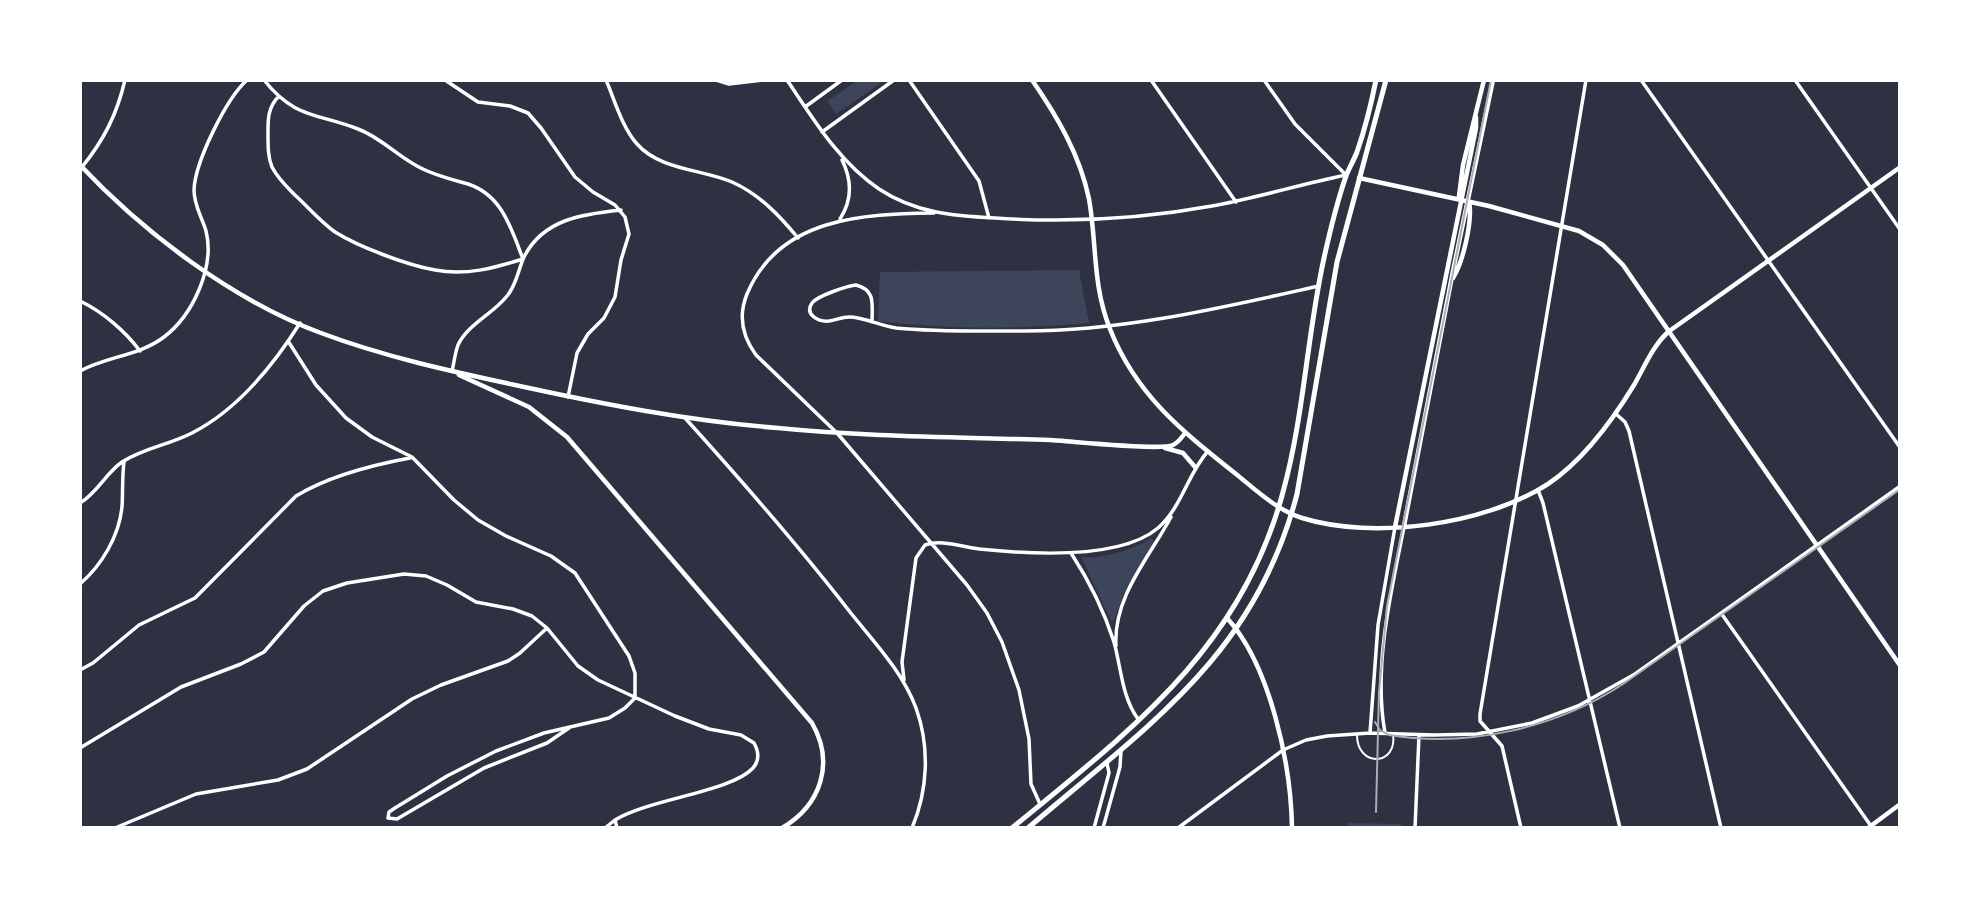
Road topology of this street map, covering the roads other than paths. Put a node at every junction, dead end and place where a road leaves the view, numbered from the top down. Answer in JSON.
{"nodes":[{"id":1,"x":125,"y":80,"type":"edge"},
{"id":2,"x":247,"y":80,"type":"edge"},
{"id":3,"x":264,"y":80,"type":"edge"},
{"id":4,"x":445,"y":80,"type":"edge"},
{"id":5,"x":606,"y":80,"type":"edge"},
{"id":6,"x":716,"y":80,"type":"edge"},
{"id":7,"x":763,"y":80,"type":"edge"},
{"id":8,"x":787,"y":80,"type":"edge"},
{"id":9,"x":842,"y":80,"type":"edge"},
{"id":10,"x":894,"y":80,"type":"edge"},
{"id":11,"x":909,"y":80,"type":"edge"},
{"id":12,"x":1032,"y":80,"type":"edge"},
{"id":13,"x":1150,"y":80,"type":"edge"},
{"id":14,"x":1264,"y":80,"type":"edge"},
{"id":15,"x":1376,"y":80,"type":"edge"},
{"id":16,"x":1386,"y":80,"type":"edge"},
{"id":17,"x":1484,"y":80,"type":"edge"},
{"id":18,"x":1493,"y":80,"type":"edge"},
{"id":19,"x":1586,"y":80,"type":"edge"},
{"id":20,"x":1641,"y":80,"type":"edge"},
{"id":21,"x":1795,"y":80,"type":"edge"},
{"id":22,"x":279,"y":96,"type":"junction"},
{"id":23,"x":805,"y":107,"type":"junction"},
{"id":24,"x":822,"y":132,"type":"junction"},
{"id":25,"x":840,"y":155,"type":"junction"},
{"id":26,"x":81,"y":167,"type":"edge"},
{"id":27,"x":1899,"y":168,"type":"edge"},
{"id":28,"x":1346,"y":175,"type":"junction"},
{"id":29,"x":1359,"y":178,"type":"junction"},
{"id":30,"x":1871,"y":188,"type":"junction"},
{"id":31,"x":1460,"y":200,"type":"junction"},
{"id":32,"x":1236,"y":202,"type":"junction"},
{"id":33,"x":1468,"y":202,"type":"junction"},
{"id":34,"x":621,"y":210,"type":"junction"},
{"id":35,"x":934,"y":213,"type":"junction"},
{"id":36,"x":989,"y":218,"type":"junction"},
{"id":37,"x":1091,"y":219,"type":"junction"},
{"id":38,"x":839,"y":220,"type":"junction"},
{"id":39,"x":1562,"y":226,"type":"junction"},
{"id":40,"x":1899,"y":228,"type":"edge"},
{"id":41,"x":797,"y":238,"type":"junction"},
{"id":42,"x":523,"y":259,"type":"junction"},
{"id":43,"x":1768,"y":261,"type":"junction"},
{"id":44,"x":205,"y":271,"type":"junction"},
{"id":45,"x":1319,"y":286,"type":"junction"},
{"id":46,"x":80,"y":301,"type":"edge"},
{"id":47,"x":872,"y":322,"type":"junction"},
{"id":48,"x":300,"y":324,"type":"junction"},
{"id":49,"x":1109,"y":326,"type":"junction"},
{"id":50,"x":1668,"y":332,"type":"junction"},
{"id":51,"x":288,"y":341,"type":"junction"},
{"id":52,"x":141,"y":352,"type":"junction"},
{"id":53,"x":80,"y":371,"type":"edge"},
{"id":54,"x":452,"y":372,"type":"junction"},
{"id":55,"x":510,"y":384,"type":"junction"},
{"id":56,"x":506,"y":396,"type":"junction"},
{"id":57,"x":568,"y":397,"type":"junction"},
{"id":58,"x":1615,"y":413,"type":"junction"},
{"id":59,"x":685,"y":418,"type":"junction"},
{"id":60,"x":837,"y":433,"type":"junction"},
{"id":61,"x":1185,"y":433,"type":"junction"},
{"id":62,"x":1899,"y":446,"type":"edge"},
{"id":63,"x":1164,"y":448,"type":"junction"},
{"id":64,"x":1208,"y":452,"type":"junction"},
{"id":65,"x":412,"y":457,"type":"junction"},
{"id":66,"x":125,"y":461,"type":"junction"},
{"id":67,"x":1195,"y":467,"type":"junction"},
{"id":68,"x":1899,"y":487,"type":"edge"},
{"id":69,"x":1538,"y":490,"type":"junction"},
{"id":70,"x":1516,"y":500,"type":"junction"},
{"id":71,"x":80,"y":503,"type":"edge"},
{"id":72,"x":1279,"y":507,"type":"junction"},
{"id":73,"x":1175,"y":509,"type":"junction"},
{"id":74,"x":1292,"y":514,"type":"junction"},
{"id":75,"x":1404,"y":526,"type":"junction"},
{"id":76,"x":1395,"y":527,"type":"junction"},
{"id":77,"x":931,"y":543,"type":"junction"},
{"id":78,"x":1817,"y":545,"type":"junction"},
{"id":79,"x":1070,"y":552,"type":"junction"},
{"id":80,"x":80,"y":584,"type":"edge"},
{"id":81,"x":1721,"y":613,"type":"junction"},
{"id":82,"x":1227,"y":618,"type":"junction"},
{"id":83,"x":547,"y":628,"type":"junction"},
{"id":84,"x":1237,"y":629,"type":"junction"},
{"id":85,"x":1679,"y":642,"type":"junction"},
{"id":86,"x":1118,"y":656,"type":"junction"},
{"id":87,"x":1899,"y":664,"type":"edge"},
{"id":88,"x":80,"y":670,"type":"edge"},
{"id":89,"x":905,"y":682,"type":"junction"},
{"id":90,"x":635,"y":698,"type":"junction"},
{"id":91,"x":1590,"y":701,"type":"junction"},
{"id":92,"x":1139,"y":721,"type":"junction"},
{"id":93,"x":569,"y":728,"type":"junction"},
{"id":94,"x":1490,"y":732,"type":"junction"},
{"id":95,"x":1370,"y":733,"type":"junction"},
{"id":96,"x":1385,"y":733,"type":"junction"},
{"id":97,"x":1394,"y":733,"type":"junction"},
{"id":98,"x":1357,"y":734,"type":"junction"},
{"id":99,"x":1419,"y":735,"type":"junction"},
{"id":100,"x":80,"y":748,"type":"edge"},
{"id":101,"x":1283,"y":750,"type":"junction"},
{"id":102,"x":1121,"y":751,"type":"junction"},
{"id":103,"x":1107,"y":763,"type":"junction"},
{"id":104,"x":1040,"y":804,"type":"junction"},
{"id":105,"x":1899,"y":805,"type":"edge"},
{"id":106,"x":615,"y":820,"type":"junction"},
{"id":107,"x":1870,"y":827,"type":"edge"},
{"id":108,"x":115,"y":828,"type":"edge"},
{"id":109,"x":605,"y":828,"type":"edge"},
{"id":110,"x":617,"y":828,"type":"edge"},
{"id":111,"x":782,"y":828,"type":"edge"},
{"id":112,"x":912,"y":828,"type":"edge"},
{"id":113,"x":1012,"y":828,"type":"edge"},
{"id":114,"x":1028,"y":828,"type":"edge"},
{"id":115,"x":1094,"y":828,"type":"edge"},
{"id":116,"x":1104,"y":828,"type":"edge"},
{"id":117,"x":1178,"y":828,"type":"edge"},
{"id":118,"x":1292,"y":828,"type":"edge"},
{"id":119,"x":1415,"y":828,"type":"edge"},
{"id":120,"x":1521,"y":828,"type":"edge"},
{"id":121,"x":1620,"y":828,"type":"edge"},
{"id":122,"x":1721,"y":828,"type":"edge"}],
"edges":[{"from":1,"to":26,"type":"street"},
{"from":2,"to":44,"type":"street"},
{"from":3,"to":22,"type":"street"},
{"from":4,"to":34,"type":"street"},
{"from":5,"to":41,"type":"street"},
{"from":6,"to":7,"type":"street"},
{"from":8,"to":23,"type":"street"},
{"from":9,"to":23,"type":"street"},
{"from":10,"to":24,"type":"street"},
{"from":11,"to":36,"type":"street"},
{"from":12,"to":37,"type":"street"},
{"from":13,"to":32,"type":"street"},
{"from":14,"to":28,"type":"street"},
{"from":15,"to":28,"type":"main road"},
{"from":16,"to":29,"type":"main road"},
{"from":17,"to":31,"type":"street"},
{"from":18,"to":33,"type":"street"},
{"from":19,"to":39,"type":"street"},
{"from":20,"to":43,"type":"street"},
{"from":21,"to":30,"type":"street"},
{"from":22,"to":42,"type":"street"},
{"from":22,"to":42,"type":"street"},
{"from":23,"to":24,"type":"street"},
{"from":24,"to":25,"type":"street"},
{"from":25,"to":35,"type":"street"},
{"from":25,"to":38,"type":"street"},
{"from":26,"to":44,"type":"street"},
{"from":27,"to":30,"type":"street"},
{"from":28,"to":29,"type":"main road"},
{"from":28,"to":32,"type":"street"},
{"from":28,"to":45,"type":"main road"},
{"from":29,"to":31,"type":"street"},
{"from":29,"to":74,"type":"main road"},
{"from":30,"to":40,"type":"street"},
{"from":30,"to":43,"type":"street"},
{"from":31,"to":33,"type":"street"},
{"from":31,"to":76,"type":"street"},
{"from":32,"to":37,"type":"street"},
{"from":33,"to":39,"type":"street"},
{"from":33,"to":75,"type":"street"},
{"from":34,"to":42,"type":"street"},
{"from":34,"to":57,"type":"street"},
{"from":35,"to":36,"type":"street"},
{"from":35,"to":38,"type":"street"},
{"from":36,"to":37,"type":"street"},
{"from":37,"to":49,"type":"street"},
{"from":38,"to":41,"type":"street"},
{"from":39,"to":50,"type":"street"},
{"from":39,"to":70,"type":"street"},
{"from":41,"to":60,"type":"street"},
{"from":42,"to":54,"type":"street"},
{"from":43,"to":50,"type":"street"},
{"from":43,"to":62,"type":"street"},
{"from":44,"to":48,"type":"street"},
{"from":44,"to":52,"type":"street"},
{"from":45,"to":49,"type":"street"},
{"from":45,"to":72,"type":"main road"},
{"from":46,"to":52,"type":"street"},
{"from":47,"to":47,"type":"street"},
{"from":47,"to":49,"type":"street"},
{"from":48,"to":51,"type":"street"},
{"from":48,"to":54,"type":"street"},
{"from":49,"to":61,"type":"street"},
{"from":50,"to":58,"type":"street"},
{"from":50,"to":78,"type":"street"},
{"from":51,"to":65,"type":"street"},
{"from":51,"to":66,"type":"street"},
{"from":52,"to":53,"type":"street"},
{"from":54,"to":55,"type":"street"},
{"from":54,"to":56,"type":"street"},
{"from":55,"to":56,"type":"street"},
{"from":55,"to":57,"type":"street"},
{"from":56,"to":111,"type":"street"},
{"from":57,"to":59,"type":"street"},
{"from":58,"to":69,"type":"street"},
{"from":58,"to":85,"type":"street"},
{"from":59,"to":60,"type":"street"},
{"from":59,"to":89,"type":"street"},
{"from":60,"to":63,"type":"street"},
{"from":60,"to":77,"type":"street"},
{"from":61,"to":63,"type":"street"},
{"from":61,"to":64,"type":"street"},
{"from":63,"to":67,"type":"street"},
{"from":64,"to":67,"type":"street"},
{"from":64,"to":72,"type":"street"},
{"from":65,"to":88,"type":"street"},
{"from":65,"to":90,"type":"street"},
{"from":66,"to":71,"type":"street"},
{"from":66,"to":80,"type":"street"},
{"from":67,"to":73,"type":"street"},
{"from":68,"to":78,"type":"street"},
{"from":69,"to":70,"type":"street"},
{"from":69,"to":91,"type":"street"},
{"from":70,"to":75,"type":"street"},
{"from":70,"to":94,"type":"street"},
{"from":72,"to":74,"type":"street"},
{"from":72,"to":82,"type":"main road"},
{"from":73,"to":79,"type":"street"},
{"from":73,"to":86,"type":"street"},
{"from":74,"to":76,"type":"street"},
{"from":74,"to":84,"type":"main road"},
{"from":75,"to":76,"type":"street"},
{"from":75,"to":96,"type":"street"},
{"from":76,"to":95,"type":"street"},
{"from":77,"to":79,"type":"street"},
{"from":77,"to":89,"type":"street"},
{"from":77,"to":104,"type":"street"},
{"from":78,"to":81,"type":"street"},
{"from":78,"to":87,"type":"street"},
{"from":79,"to":86,"type":"street"},
{"from":81,"to":85,"type":"street"},
{"from":81,"to":107,"type":"street"},
{"from":82,"to":84,"type":"street"},
{"from":82,"to":92,"type":"main road"},
{"from":83,"to":90,"type":"street"},
{"from":83,"to":100,"type":"street"},
{"from":83,"to":108,"type":"street"},
{"from":84,"to":101,"type":"street"},
{"from":84,"to":102,"type":"main road"},
{"from":85,"to":91,"type":"street"},
{"from":85,"to":122,"type":"street"},
{"from":86,"to":92,"type":"street"},
{"from":89,"to":112,"type":"street"},
{"from":90,"to":93,"type":"street"},
{"from":90,"to":106,"type":"street"},
{"from":91,"to":94,"type":"street"},
{"from":91,"to":121,"type":"street"},
{"from":92,"to":104,"type":"main road"},
{"from":93,"to":93,"type":"street"},
{"from":94,"to":99,"type":"street"},
{"from":94,"to":120,"type":"street"},
{"from":95,"to":96,"type":"street"},
{"from":95,"to":98,"type":"street"},
{"from":96,"to":97,"type":"street"},
{"from":97,"to":98,"type":"lane"},
{"from":97,"to":99,"type":"street"},
{"from":98,"to":101,"type":"street"},
{"from":99,"to":119,"type":"street"},
{"from":101,"to":117,"type":"street"},
{"from":101,"to":118,"type":"street"},
{"from":102,"to":103,"type":"main road"},
{"from":102,"to":116,"type":"street"},
{"from":103,"to":114,"type":"main road"},
{"from":103,"to":115,"type":"street"},
{"from":104,"to":113,"type":"main road"},
{"from":105,"to":107,"type":"street"},
{"from":106,"to":109,"type":"street"},
{"from":106,"to":110,"type":"street"}]}
